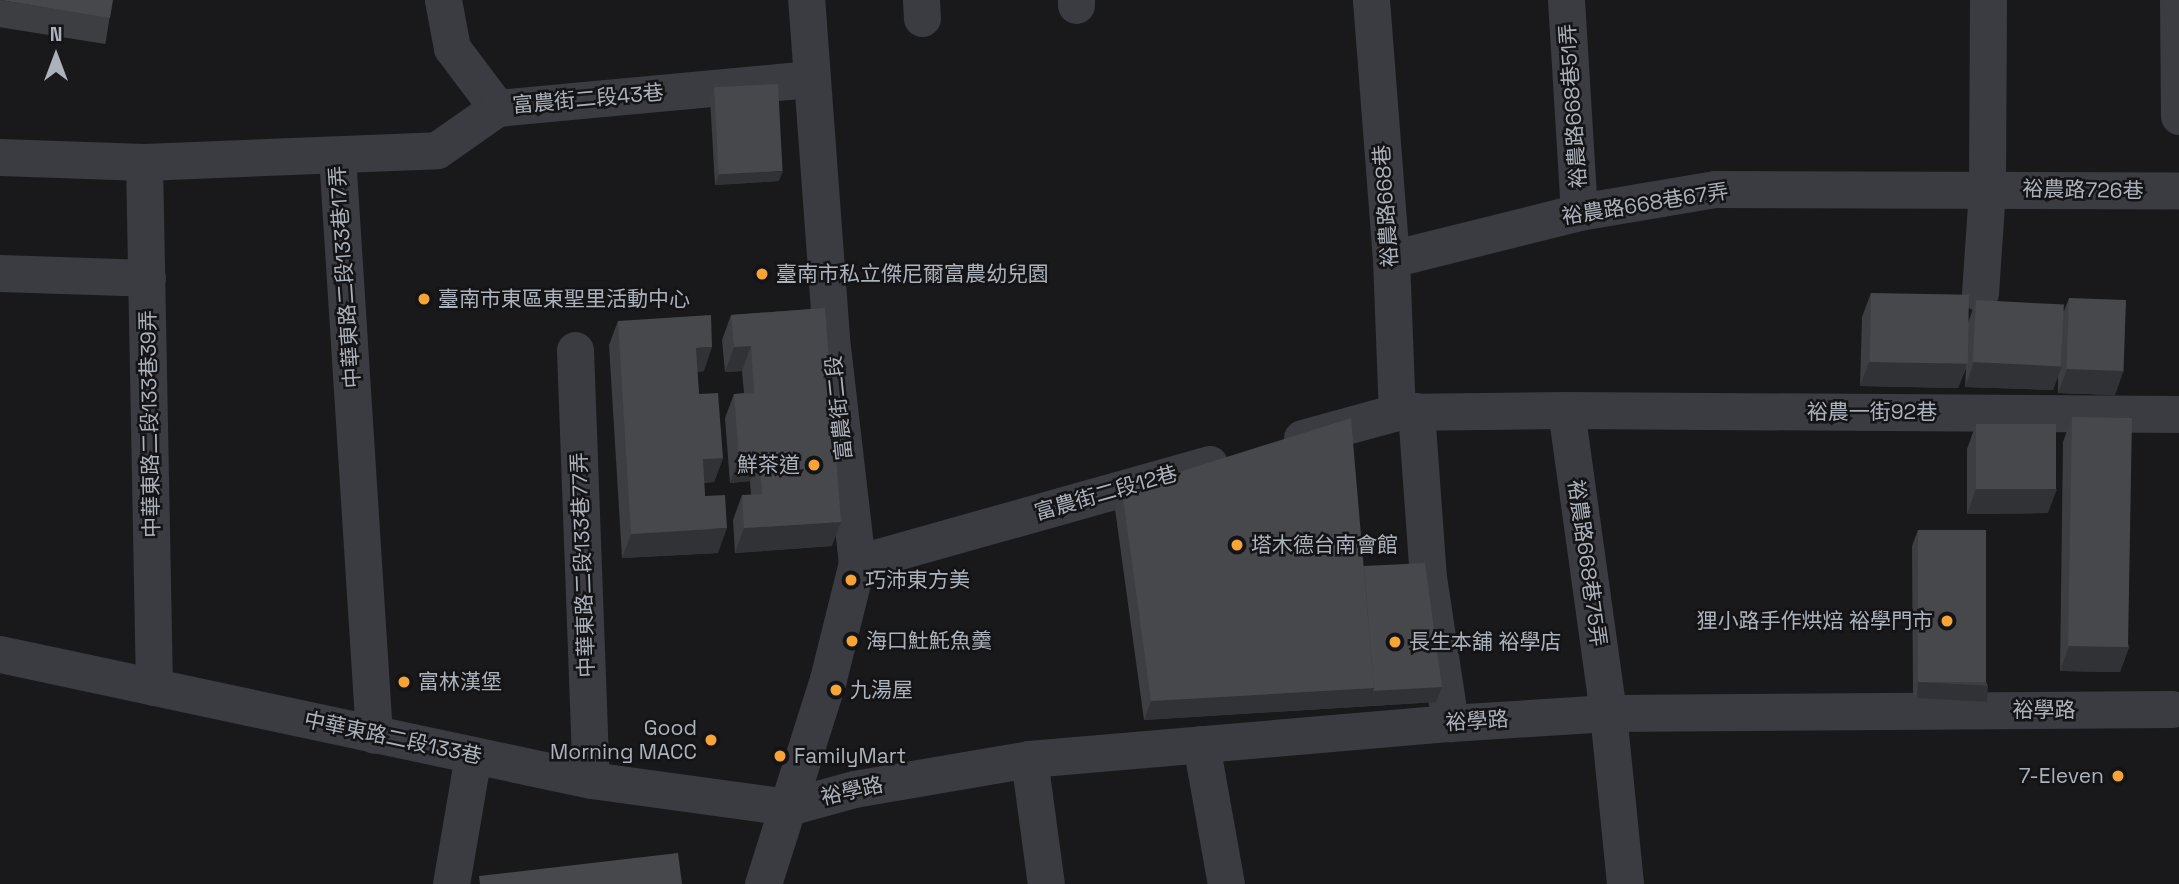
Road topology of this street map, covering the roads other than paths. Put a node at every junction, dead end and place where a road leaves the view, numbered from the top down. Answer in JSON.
{"nodes":[{"id":1,"x":443,"y":0,"type":"edge"},
{"id":2,"x":806,"y":0,"type":"edge"},
{"id":3,"x":1371,"y":0,"type":"edge"},
{"id":4,"x":1566,"y":0,"type":"edge"},
{"id":5,"x":1988,"y":0,"type":"edge"},
{"id":6,"x":2178,"y":0,"type":"edge"},
{"id":7,"x":810,"y":79,"type":"junction"},
{"id":8,"x":497,"y":108,"type":"junction"},
{"id":9,"x":2179,"y":116,"type":"edge"},
{"id":10,"x":337,"y":155,"type":"junction"},
{"id":11,"x":0,"y":157,"type":"edge"},
{"id":12,"x":144,"y":162,"type":"junction"},
{"id":13,"x":1987,"y":189,"type":"junction"},
{"id":14,"x":2179,"y":191,"type":"edge"},
{"id":15,"x":1579,"y":212,"type":"junction"},
{"id":16,"x":1391,"y":259,"type":"junction"},
{"id":17,"x":0,"y":273,"type":"edge"},
{"id":18,"x":147,"y":278,"type":"junction"},
{"id":19,"x":1980,"y":293,"type":"dead end"},
{"id":20,"x":575,"y":350,"type":"dead end"},
{"id":21,"x":1566,"y":410,"type":"junction"},
{"id":22,"x":1407,"y":412,"type":"junction"},
{"id":23,"x":2179,"y":414,"type":"edge"},
{"id":24,"x":857,"y":563,"type":"junction"},
{"id":25,"x":0,"y":654,"type":"edge"},
{"id":26,"x":154,"y":687,"type":"junction"},
{"id":27,"x":2176,"y":710,"type":"edge"},
{"id":28,"x":1608,"y":713,"type":"junction"},
{"id":29,"x":1450,"y":723,"type":"junction"},
{"id":30,"x":374,"y":735,"type":"junction"},
{"id":31,"x":1201,"y":744,"type":"junction"},
{"id":32,"x":473,"y":755,"type":"junction"},
{"id":33,"x":1029,"y":759,"type":"junction"},
{"id":34,"x":591,"y":780,"type":"junction"},
{"id":35,"x":789,"y":807,"type":"junction"},
{"id":36,"x":451,"y":884,"type":"edge"},
{"id":37,"x":763,"y":884,"type":"edge"},
{"id":38,"x":1046,"y":884,"type":"edge"},
{"id":39,"x":1226,"y":884,"type":"edge"},
{"id":40,"x":1625,"y":884,"type":"edge"}],
"edges":[{"from":1,"to":8,"type":"street"},
{"from":2,"to":7,"type":"street","name":"富農街二段"},
{"from":3,"to":16,"type":"street","name":"裕農路668巷"},
{"from":4,"to":15,"type":"street","name":"裕農路668巷51弄"},
{"from":5,"to":13,"type":"street"},
{"from":6,"to":9,"type":"street"},
{"from":7,"to":8,"type":"street","name":"富農街二段43巷"},
{"from":7,"to":24,"type":"street","name":"富農街二段"},
{"from":8,"to":10,"type":"street","name":"富農街二段43巷"},
{"from":10,"to":12,"type":"street","name":"中華東路二段133巷17弄"},
{"from":10,"to":30,"type":"street","name":"中華東路二段133巷17弄"},
{"from":11,"to":12,"type":"street","name":"中華東路二段133巷17弄"},
{"from":12,"to":18,"type":"street","name":"中華東路二段133巷39弄"},
{"from":13,"to":14,"type":"street","name":"裕農路726巷"},
{"from":13,"to":15,"type":"street","name":"裕農路668巷67弄"},
{"from":13,"to":19,"type":"street"},
{"from":15,"to":16,"type":"street","name":"裕農路668巷67弄"},
{"from":16,"to":22,"type":"street","name":"裕農路668巷"},
{"from":17,"to":18,"type":"street"},
{"from":18,"to":26,"type":"street","name":"中華東路二段133巷39弄"},
{"from":20,"to":34,"type":"street","name":"中華東路二段133巷77弄"},
{"from":21,"to":22,"type":"street"},
{"from":21,"to":23,"type":"street","name":"裕農一街92巷"},
{"from":21,"to":28,"type":"street","name":"裕農路668巷75弄"},
{"from":22,"to":24,"type":"street","name":"富農街二段12巷"},
{"from":22,"to":29,"type":"street","name":"裕農路668巷"},
{"from":24,"to":35,"type":"street","name":"富農街二段"},
{"from":25,"to":26,"type":"street","name":"中華東路二段133巷"},
{"from":26,"to":30,"type":"street","name":"中華東路二段133巷"},
{"from":27,"to":28,"type":"street","name":"裕學路"},
{"from":28,"to":29,"type":"street","name":"裕學路"},
{"from":28,"to":40,"type":"street","name":"裕農路668巷75弄"},
{"from":29,"to":31,"type":"street","name":"裕學路"},
{"from":30,"to":32,"type":"street","name":"中華東路二段133巷"},
{"from":31,"to":33,"type":"street","name":"裕學路"},
{"from":31,"to":39,"type":"street"},
{"from":32,"to":34,"type":"street","name":"中華東路二段133巷"},
{"from":32,"to":36,"type":"street"},
{"from":33,"to":35,"type":"street","name":"裕學路"},
{"from":33,"to":38,"type":"street"},
{"from":34,"to":35,"type":"street","name":"中華東路二段133巷"},
{"from":35,"to":37,"type":"street","name":"富農街二段"}]}
